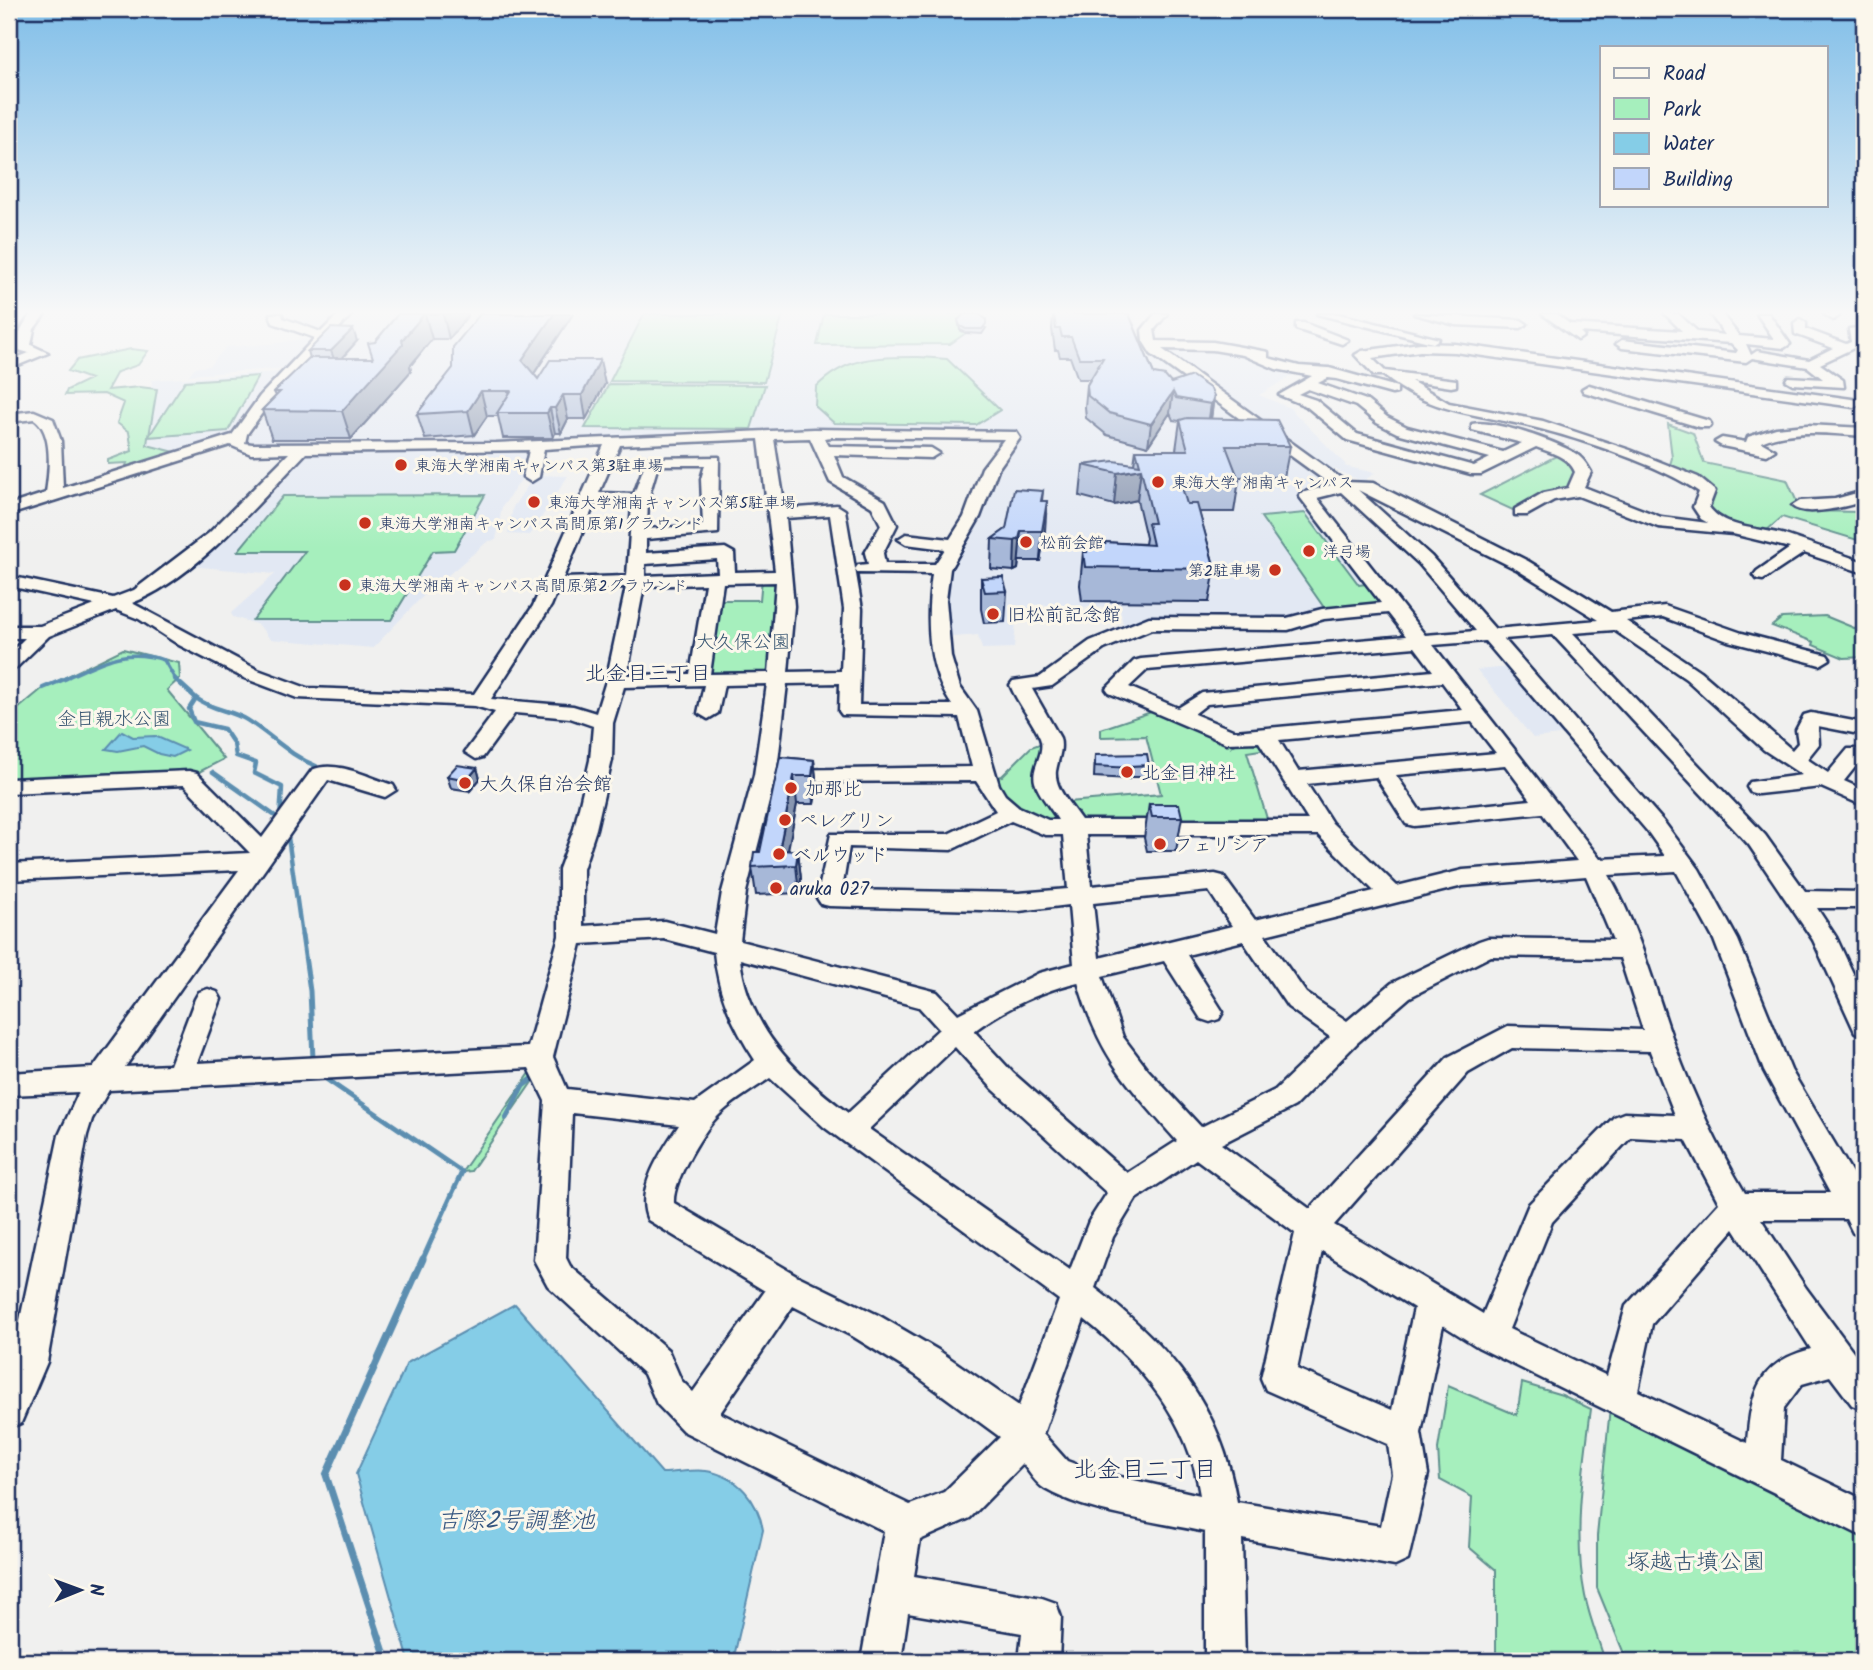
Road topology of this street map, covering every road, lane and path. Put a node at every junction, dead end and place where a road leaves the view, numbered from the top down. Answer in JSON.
{"nodes":[{"id":1,"x":271,"y":392,"type":"edge"},
{"id":2,"x":1210,"y":392,"type":"edge"},
{"id":3,"x":1292,"y":392,"type":"edge"},
{"id":4,"x":1330,"y":392,"type":"edge"},
{"id":5,"x":1394,"y":392,"type":"edge"},
{"id":6,"x":1419,"y":392,"type":"edge"},
{"id":7,"x":1599,"y":392,"type":"edge"},
{"id":8,"x":1766,"y":392,"type":"edge"},
{"id":9,"x":1845,"y":392,"type":"edge"},
{"id":10,"x":1859,"y":405,"type":"edge"},
{"id":11,"x":9,"y":418,"type":"edge"},
{"id":12,"x":1508,"y":419,"type":"junction"},
{"id":13,"x":1704,"y":424,"type":"dead end"},
{"id":14,"x":1497,"y":432,"type":"junction"},
{"id":15,"x":1864,"y":432,"type":"edge"},
{"id":16,"x":814,"y":433,"type":"junction"},
{"id":17,"x":766,"y":435,"type":"junction"},
{"id":18,"x":237,"y":438,"type":"junction"},
{"id":19,"x":614,"y":440,"type":"junction"},
{"id":20,"x":1364,"y":440,"type":"junction"},
{"id":21,"x":1535,"y":442,"type":"junction"},
{"id":22,"x":1722,"y":442,"type":"dead end"},
{"id":23,"x":538,"y":444,"type":"junction"},
{"id":24,"x":304,"y":447,"type":"junction"},
{"id":25,"x":1762,"y":449,"type":"joint"},
{"id":26,"x":828,"y":457,"type":"junction"},
{"id":27,"x":1504,"y":457,"type":"junction"},
{"id":28,"x":927,"y":460,"type":"dead end"},
{"id":29,"x":1376,"y":461,"type":"dead end"},
{"id":30,"x":531,"y":477,"type":"dead end"},
{"id":31,"x":1344,"y":487,"type":"junction"},
{"id":32,"x":1575,"y":489,"type":"junction"},
{"id":33,"x":1823,"y":493,"type":"dead end"},
{"id":34,"x":54,"y":496,"type":"junction"},
{"id":35,"x":1860,"y":497,"type":"edge"},
{"id":36,"x":589,"y":498,"type":"junction"},
{"id":37,"x":640,"y":499,"type":"junction"},
{"id":38,"x":1800,"y":506,"type":"dead end"},
{"id":39,"x":9,"y":510,"type":"edge"},
{"id":40,"x":1521,"y":512,"type":"dead end"},
{"id":41,"x":776,"y":514,"type":"junction"},
{"id":42,"x":1734,"y":528,"type":"junction"},
{"id":43,"x":941,"y":529,"type":"dead end"},
{"id":44,"x":639,"y":535,"type":"junction"},
{"id":45,"x":906,"y":539,"type":"dead end"},
{"id":46,"x":959,"y":539,"type":"junction"},
{"id":47,"x":1802,"y":547,"type":"junction"},
{"id":48,"x":637,"y":559,"type":"junction"},
{"id":49,"x":1864,"y":568,"type":"edge"},
{"id":50,"x":848,"y":569,"type":"junction"},
{"id":51,"x":878,"y":569,"type":"junction"},
{"id":52,"x":942,"y":569,"type":"junction"},
{"id":53,"x":1763,"y":575,"type":"dead end"},
{"id":54,"x":783,"y":576,"type":"junction"},
{"id":55,"x":721,"y":578,"type":"junction"},
{"id":56,"x":636,"y":580,"type":"junction"},
{"id":57,"x":9,"y":581,"type":"edge"},
{"id":58,"x":553,"y":584,"type":"junction"},
{"id":59,"x":111,"y":605,"type":"junction"},
{"id":60,"x":1395,"y":607,"type":"junction"},
{"id":61,"x":1613,"y":621,"type":"junction"},
{"id":62,"x":1558,"y":629,"type":"junction"},
{"id":63,"x":9,"y":632,"type":"edge"},
{"id":64,"x":41,"y":632,"type":"junction"},
{"id":65,"x":1490,"y":635,"type":"junction"},
{"id":66,"x":1420,"y":641,"type":"junction"},
{"id":67,"x":1820,"y":659,"type":"dead end"},
{"id":68,"x":9,"y":664,"type":"edge"},
{"id":69,"x":1447,"y":676,"type":"junction"},
{"id":70,"x":851,"y":677,"type":"junction"},
{"id":71,"x":777,"y":678,"type":"junction"},
{"id":72,"x":707,"y":680,"type":"junction"},
{"id":73,"x":615,"y":681,"type":"junction"},
{"id":74,"x":480,"y":700,"type":"junction"},
{"id":75,"x":509,"y":707,"type":"junction"},
{"id":76,"x":967,"y":711,"type":"junction"},
{"id":77,"x":708,"y":713,"type":"dead end"},
{"id":78,"x":1181,"y":715,"type":"junction"},
{"id":79,"x":1478,"y":715,"type":"junction"},
{"id":80,"x":603,"y":723,"type":"junction"},
{"id":81,"x":1864,"y":729,"type":"edge"},
{"id":82,"x":1265,"y":735,"type":"junction"},
{"id":83,"x":476,"y":751,"type":"dead end"},
{"id":84,"x":1511,"y":758,"type":"junction"},
{"id":85,"x":1857,"y":760,"type":"edge"},
{"id":86,"x":1794,"y":761,"type":"junction"},
{"id":87,"x":1382,"y":770,"type":"junction"},
{"id":88,"x":984,"y":774,"type":"junction"},
{"id":89,"x":765,"y":775,"type":"junction"},
{"id":90,"x":1292,"y":778,"type":"junction"},
{"id":91,"x":1828,"y":782,"type":"junction"},
{"id":92,"x":9,"y":786,"type":"edge"},
{"id":93,"x":1758,"y":786,"type":"dead end"},
{"id":94,"x":385,"y":790,"type":"dead end"},
{"id":95,"x":1864,"y":799,"type":"edge"},
{"id":96,"x":1548,"y":805,"type":"junction"},
{"id":97,"x":1012,"y":812,"type":"junction"},
{"id":98,"x":1074,"y":827,"type":"junction"},
{"id":99,"x":1324,"y":828,"type":"junction"},
{"id":100,"x":263,"y":858,"type":"junction"},
{"id":101,"x":1683,"y":863,"type":"junction"},
{"id":102,"x":1593,"y":868,"type":"junction"},
{"id":103,"x":9,"y":872,"type":"edge"},
{"id":104,"x":1391,"y":894,"type":"junction"},
{"id":105,"x":1082,"y":895,"type":"junction"},
{"id":106,"x":1799,"y":899,"type":"junction"},
{"id":107,"x":1864,"y":900,"type":"edge"},
{"id":108,"x":1248,"y":930,"type":"junction"},
{"id":109,"x":570,"y":936,"type":"junction"},
{"id":110,"x":725,"y":944,"type":"junction"},
{"id":111,"x":1170,"y":949,"type":"junction"},
{"id":112,"x":1629,"y":949,"type":"junction"},
{"id":113,"x":1087,"y":970,"type":"junction"},
{"id":114,"x":208,"y":999,"type":"dead end"},
{"id":115,"x":1210,"y":1012,"type":"dead end"},
{"id":116,"x":1864,"y":1026,"type":"edge"},
{"id":117,"x":957,"y":1029,"type":"junction"},
{"id":118,"x":1348,"y":1036,"type":"junction"},
{"id":119,"x":1658,"y":1041,"type":"junction"},
{"id":120,"x":539,"y":1057,"type":"junction"},
{"id":121,"x":771,"y":1063,"type":"junction"},
{"id":122,"x":179,"y":1076,"type":"junction"},
{"id":123,"x":101,"y":1079,"type":"junction"},
{"id":124,"x":9,"y":1084,"type":"edge"},
{"id":125,"x":559,"y":1100,"type":"junction"},
{"id":126,"x":703,"y":1116,"type":"junction"},
{"id":127,"x":1695,"y":1128,"type":"junction"},
{"id":128,"x":849,"y":1130,"type":"junction"},
{"id":129,"x":1196,"y":1143,"type":"junction"},
{"id":130,"x":1125,"y":1190,"type":"junction"},
{"id":131,"x":1735,"y":1206,"type":"junction"},
{"id":132,"x":1860,"y":1212,"type":"edge"},
{"id":133,"x":1312,"y":1228,"type":"junction"},
{"id":134,"x":787,"y":1287,"type":"junction"},
{"id":135,"x":1076,"y":1293,"type":"junction"},
{"id":136,"x":1432,"y":1301,"type":"junction"},
{"id":137,"x":1490,"y":1336,"type":"junction"},
{"id":138,"x":1837,"y":1358,"type":"junction"},
{"id":139,"x":1864,"y":1392,"type":"edge"},
{"id":140,"x":1619,"y":1399,"type":"junction"},
{"id":141,"x":9,"y":1411,"type":"edge"},
{"id":142,"x":695,"y":1419,"type":"junction"},
{"id":143,"x":1404,"y":1433,"type":"junction"},
{"id":144,"x":1024,"y":1437,"type":"junction"},
{"id":145,"x":1763,"y":1470,"type":"junction"},
{"id":146,"x":1223,"y":1518,"type":"junction"},
{"id":147,"x":1864,"y":1520,"type":"edge"},
{"id":148,"x":904,"y":1524,"type":"junction"},
{"id":149,"x":892,"y":1591,"type":"junction"},
{"id":150,"x":881,"y":1661,"type":"edge"},
{"id":151,"x":1039,"y":1661,"type":"edge"},
{"id":152,"x":1225,"y":1661,"type":"edge"}],
"edges":[{"from":1,"to":18,"type":"street"},
{"from":2,"to":31,"type":"street"},
{"from":3,"to":20,"type":"street"},
{"from":4,"to":27,"type":"street"},
{"from":5,"to":14,"type":"street"},
{"from":6,"to":12,"type":"street"},
{"from":7,"to":13,"type":"street"},
{"from":8,"to":10,"type":"street"},
{"from":9,"to":10,"type":"street"},
{"from":11,"to":34,"type":"street"},
{"from":12,"to":14,"type":"street"},
{"from":12,"to":42,"type":"street"},
{"from":14,"to":21,"type":"street"},
{"from":15,"to":25,"type":"street"},
{"from":16,"to":17,"type":"street"},
{"from":16,"to":26,"type":"street"},
{"from":16,"to":46,"type":"street"},
{"from":17,"to":19,"type":"street"},
{"from":17,"to":41,"type":"street"},
{"from":18,"to":24,"type":"street"},
{"from":18,"to":34,"type":"street"},
{"from":19,"to":23,"type":"street"},
{"from":19,"to":36,"type":"street"},
{"from":20,"to":27,"type":"street"},
{"from":20,"to":29,"type":"street"},
{"from":21,"to":27,"type":"street"},
{"from":21,"to":32,"type":"street"},
{"from":22,"to":25,"type":"street"},
{"from":23,"to":24,"type":"street"},
{"from":23,"to":30,"type":"street"},
{"from":24,"to":59,"type":"street"},
{"from":26,"to":28,"type":"street"},
{"from":26,"to":51,"type":"street"},
{"from":31,"to":60,"type":"street"},
{"from":31,"to":61,"type":"street"},
{"from":31,"to":65,"type":"street"},
{"from":32,"to":40,"type":"street"},
{"from":32,"to":42,"type":"street"},
{"from":33,"to":35,"type":"street"},
{"from":34,"to":39,"type":"street"},
{"from":35,"to":38,"type":"street"},
{"from":36,"to":37,"type":"street"},
{"from":36,"to":58,"type":"street"},
{"from":37,"to":44,"type":"street"},
{"from":37,"to":44,"type":"street"},
{"from":41,"to":50,"type":"street"},
{"from":41,"to":54,"type":"street"},
{"from":42,"to":47,"type":"street"},
{"from":43,"to":46,"type":"street"},
{"from":44,"to":48,"type":"street"},
{"from":45,"to":46,"type":"street"},
{"from":46,"to":52,"type":"street"},
{"from":47,"to":49,"type":"street"},
{"from":47,"to":53,"type":"street"},
{"from":48,"to":55,"type":"street"},
{"from":48,"to":56,"type":"street"},
{"from":50,"to":51,"type":"street"},
{"from":50,"to":70,"type":"street"},
{"from":51,"to":52,"type":"street"},
{"from":52,"to":76,"type":"street"},
{"from":54,"to":55,"type":"street"},
{"from":54,"to":71,"type":"street"},
{"from":55,"to":56,"type":"street"},
{"from":55,"to":72,"type":"street"},
{"from":56,"to":58,"type":"street"},
{"from":56,"to":73,"type":"street"},
{"from":57,"to":59,"type":"street"},
{"from":58,"to":74,"type":"street"},
{"from":59,"to":64,"type":"street"},
{"from":59,"to":74,"type":"street"},
{"from":60,"to":66,"type":"street"},
{"from":60,"to":98,"type":"street"},
{"from":61,"to":62,"type":"street"},
{"from":61,"to":67,"type":"street"},
{"from":61,"to":86,"type":"street"},
{"from":62,"to":65,"type":"street"},
{"from":62,"to":106,"type":"street"},
{"from":63,"to":64,"type":"street"},
{"from":64,"to":68,"type":"street"},
{"from":65,"to":66,"type":"street"},
{"from":65,"to":101,"type":"street"},
{"from":66,"to":69,"type":"street"},
{"from":66,"to":78,"type":"street"},
{"from":69,"to":78,"type":"street"},
{"from":69,"to":79,"type":"street"},
{"from":70,"to":71,"type":"street"},
{"from":70,"to":76,"type":"street"},
{"from":71,"to":72,"type":"street"},
{"from":71,"to":89,"type":"street"},
{"from":72,"to":73,"type":"street"},
{"from":72,"to":77,"type":"street"},
{"from":73,"to":80,"type":"street"},
{"from":74,"to":75,"type":"street"},
{"from":75,"to":80,"type":"street"},
{"from":75,"to":83,"type":"street"},
{"from":76,"to":88,"type":"street"},
{"from":78,"to":82,"type":"street"},
{"from":79,"to":82,"type":"street"},
{"from":79,"to":84,"type":"street"},
{"from":80,"to":109,"type":"street"},
{"from":81,"to":86,"type":"street"},
{"from":82,"to":90,"type":"street"},
{"from":84,"to":87,"type":"street"},
{"from":84,"to":96,"type":"street"},
{"from":85,"to":91,"type":"street"},
{"from":86,"to":91,"type":"street"},
{"from":87,"to":90,"type":"street"},
{"from":87,"to":96,"type":"street"},
{"from":88,"to":89,"type":"street"},
{"from":88,"to":97,"type":"street"},
{"from":89,"to":110,"type":"street"},
{"from":90,"to":99,"type":"street"},
{"from":91,"to":93,"type":"street"},
{"from":91,"to":95,"type":"street"},
{"from":92,"to":100,"type":"street"},
{"from":94,"to":100,"type":"street"},
{"from":96,"to":102,"type":"street"},
{"from":97,"to":98,"type":"street"},
{"from":97,"to":105,"type":"street"},
{"from":98,"to":99,"type":"street"},
{"from":98,"to":105,"type":"street"},
{"from":99,"to":104,"type":"street"},
{"from":100,"to":103,"type":"street"},
{"from":100,"to":123,"type":"street"},
{"from":101,"to":102,"type":"street"},
{"from":101,"to":132,"type":"street"},
{"from":102,"to":104,"type":"street"},
{"from":102,"to":112,"type":"street"},
{"from":104,"to":108,"type":"street"},
{"from":105,"to":108,"type":"street"},
{"from":105,"to":113,"type":"street"},
{"from":106,"to":107,"type":"street"},
{"from":106,"to":116,"type":"street"},
{"from":108,"to":111,"type":"street"},
{"from":108,"to":118,"type":"street"},
{"from":109,"to":110,"type":"street"},
{"from":109,"to":120,"type":"street"},
{"from":110,"to":117,"type":"street"},
{"from":110,"to":121,"type":"street"},
{"from":111,"to":113,"type":"street"},
{"from":111,"to":115,"type":"street"},
{"from":112,"to":118,"type":"street"},
{"from":112,"to":119,"type":"street"},
{"from":113,"to":117,"type":"street"},
{"from":113,"to":129,"type":"street"},
{"from":114,"to":122,"type":"street"},
{"from":117,"to":128,"type":"street"},
{"from":117,"to":130,"type":"street"},
{"from":118,"to":129,"type":"street"},
{"from":119,"to":127,"type":"street"},
{"from":119,"to":133,"type":"street"},
{"from":120,"to":122,"type":"street"},
{"from":120,"to":125,"type":"street"},
{"from":121,"to":126,"type":"street"},
{"from":121,"to":128,"type":"street"},
{"from":122,"to":123,"type":"street"},
{"from":123,"to":124,"type":"street"},
{"from":123,"to":141,"type":"street"},
{"from":125,"to":126,"type":"street"},
{"from":125,"to":142,"type":"street"},
{"from":126,"to":134,"type":"street"},
{"from":127,"to":131,"type":"street"},
{"from":127,"to":137,"type":"street"},
{"from":128,"to":135,"type":"street"},
{"from":129,"to":130,"type":"street"},
{"from":129,"to":133,"type":"street"},
{"from":130,"to":135,"type":"street"},
{"from":131,"to":132,"type":"street"},
{"from":131,"to":138,"type":"street"},
{"from":131,"to":140,"type":"street"},
{"from":133,"to":136,"type":"street"},
{"from":133,"to":143,"type":"street"},
{"from":134,"to":142,"type":"street"},
{"from":134,"to":144,"type":"street"},
{"from":135,"to":144,"type":"street"},
{"from":135,"to":146,"type":"street"},
{"from":136,"to":137,"type":"street"},
{"from":136,"to":143,"type":"street"},
{"from":137,"to":140,"type":"street"},
{"from":138,"to":139,"type":"street"},
{"from":138,"to":145,"type":"street"},
{"from":140,"to":145,"type":"street"},
{"from":142,"to":148,"type":"street"},
{"from":143,"to":146,"type":"street"},
{"from":144,"to":146,"type":"street"},
{"from":144,"to":148,"type":"street"},
{"from":145,"to":147,"type":"street"},
{"from":146,"to":152,"type":"street"},
{"from":148,"to":149,"type":"street"},
{"from":149,"to":150,"type":"street"},
{"from":149,"to":151,"type":"street"}]}
